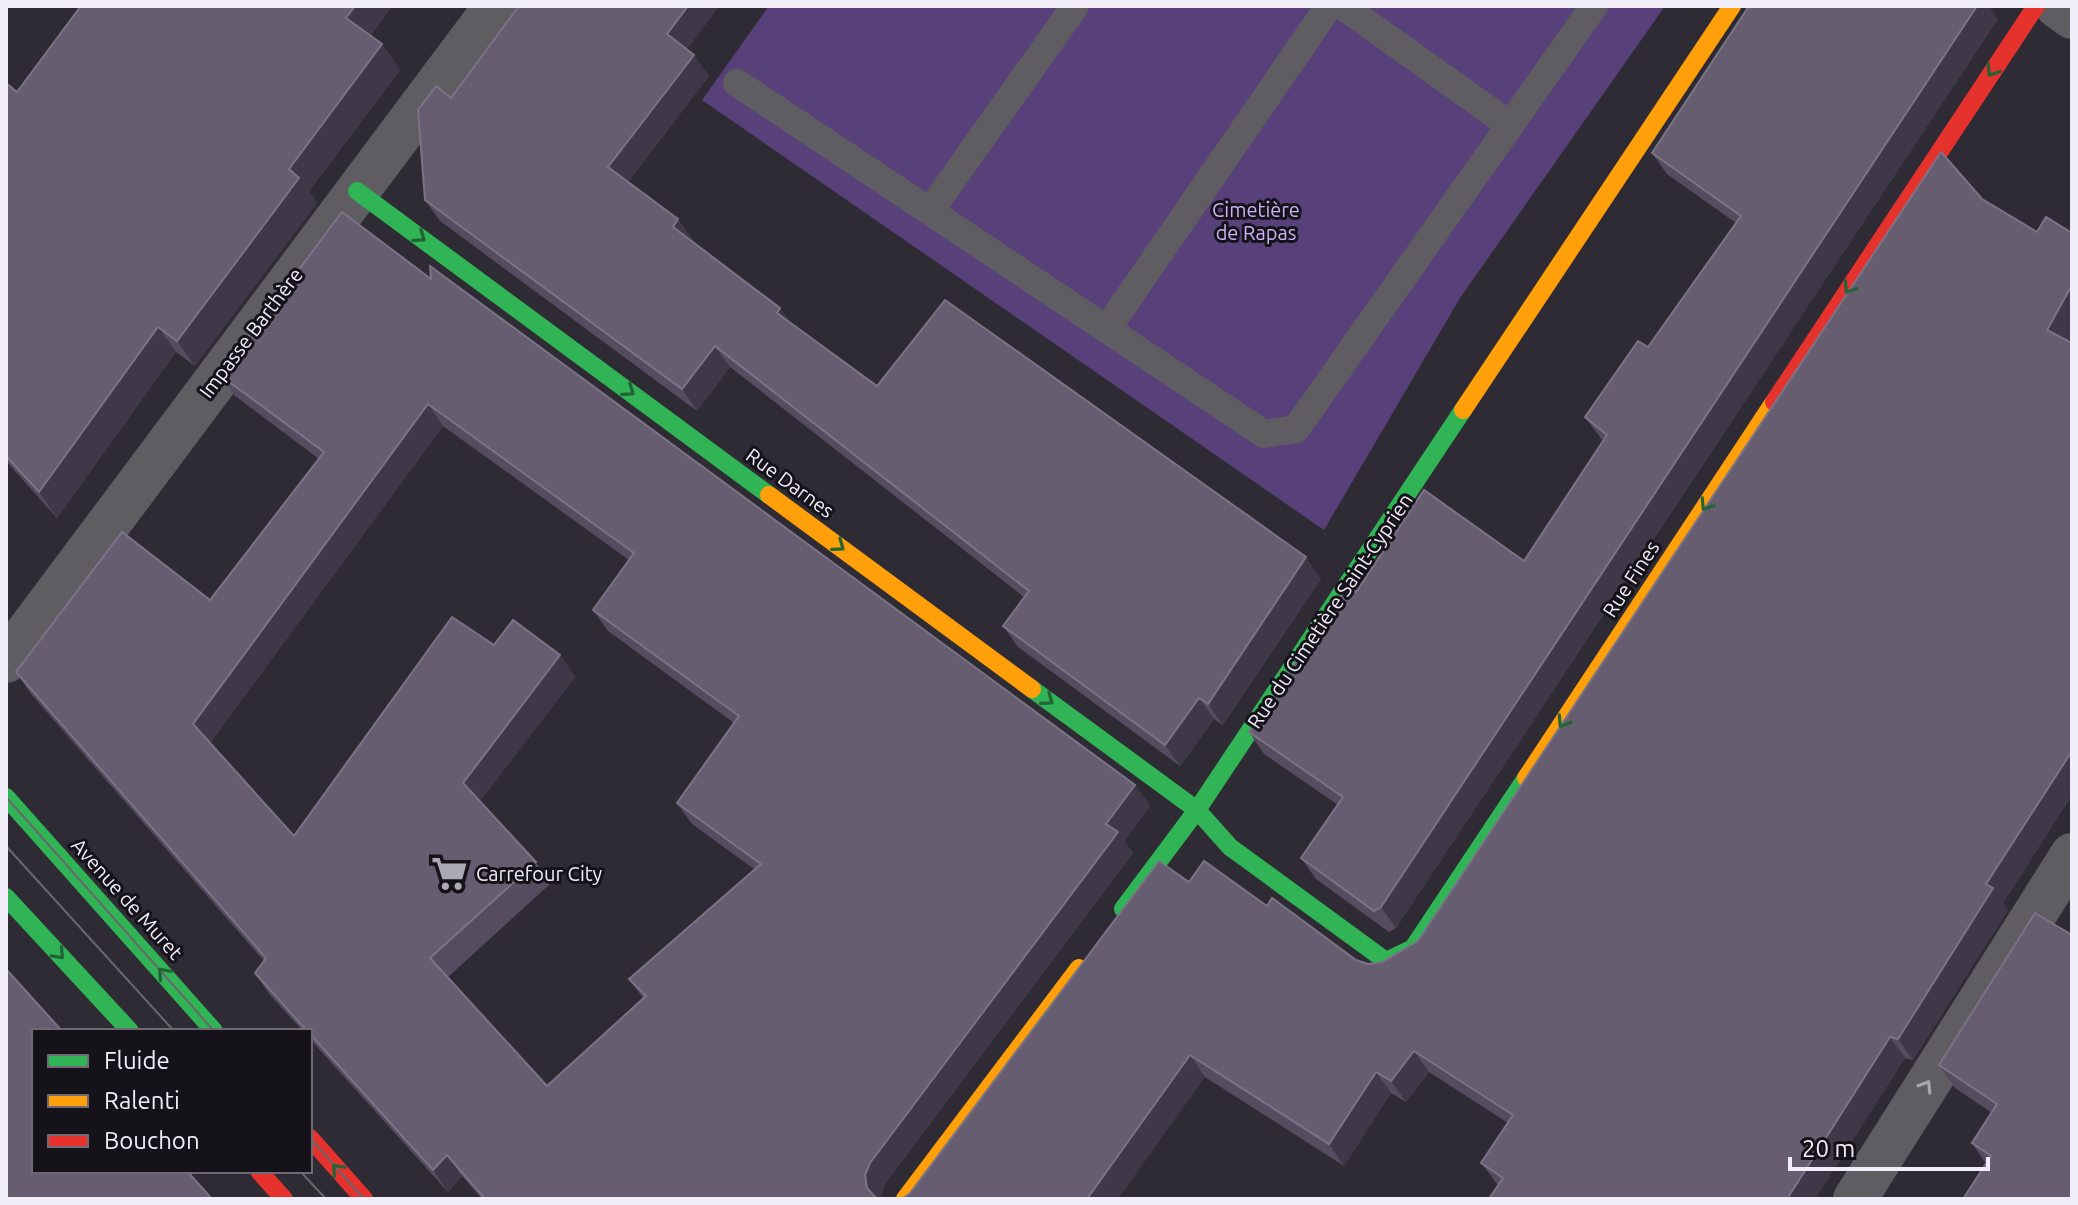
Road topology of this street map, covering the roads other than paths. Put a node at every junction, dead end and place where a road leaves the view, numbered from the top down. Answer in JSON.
{"nodes":[{"id":1,"x":496,"y":6,"type":"edge"},
{"id":2,"x":1075,"y":6,"type":"edge"},
{"id":3,"x":1329,"y":6,"type":"edge"},
{"id":4,"x":1343,"y":6,"type":"edge"},
{"id":5,"x":1594,"y":6,"type":"edge"},
{"id":6,"x":1732,"y":6,"type":"edge"},
{"id":7,"x":2036,"y":6,"type":"edge"},
{"id":8,"x":2057,"y":6,"type":"edge"},
{"id":9,"x":2072,"y":17,"type":"edge"},
{"id":10,"x":737,"y":83,"type":"dead end"},
{"id":11,"x":1510,"y":125,"type":"junction"},
{"id":12,"x":357,"y":191,"type":"junction"},
{"id":13,"x":930,"y":211,"type":"junction"},
{"id":14,"x":1107,"y":329,"type":"junction"},
{"id":15,"x":6,"y":661,"type":"edge"},
{"id":16,"x":6,"y":797,"type":"edge"},
{"id":17,"x":1197,"y":810,"type":"junction"},
{"id":18,"x":2072,"y":855,"type":"edge"},
{"id":19,"x":6,"y":897,"type":"edge"},
{"id":20,"x":1114,"y":921,"type":"edge"},
{"id":21,"x":1095,"y":947,"type":"edge"},
{"id":22,"x":128,"y":1029,"type":"edge"},
{"id":23,"x":212,"y":1029,"type":"edge"},
{"id":24,"x":312,"y":1140,"type":"edge"},
{"id":25,"x":261,"y":1173,"type":"edge"},
{"id":26,"x":284,"y":1199,"type":"edge"},
{"id":27,"x":364,"y":1199,"type":"edge"},
{"id":28,"x":905,"y":1199,"type":"edge"},
{"id":29,"x":1855,"y":1199,"type":"edge"}],
"edges":[{"from":1,"to":12,"type":"street","name":"Impasse Barthère"},
{"from":2,"to":13,"type":"lane"},
{"from":3,"to":14,"type":"lane"},
{"from":4,"to":11,"type":"lane"},
{"from":5,"to":11,"type":"lane"},
{"from":6,"to":17,"type":"street","name":"Rue du Cimetière Saint-Cyprien"},
{"from":7,"to":17,"type":"street","name":"Rue Fines","one_way":true},
{"from":8,"to":9,"type":"street"},
{"from":10,"to":13,"type":"lane"},
{"from":11,"to":14,"type":"lane"},
{"from":12,"to":15,"type":"street","name":"Impasse Barthère"},
{"from":12,"to":17,"type":"street","name":"Rue Darnes","one_way":true},
{"from":13,"to":14,"type":"lane"},
{"from":23,"to":16,"type":"street","name":"Avenue de Muret","one_way":true},
{"from":17,"to":20,"type":"street","name":"Rue du Cimetière Saint-Cyprien"},
{"from":29,"to":18,"type":"street","one_way":true},
{"from":19,"to":22,"type":"street","one_way":true},
{"from":21,"to":28,"type":"street"},
{"from":27,"to":24,"type":"street","one_way":true},
{"from":25,"to":26,"type":"street"}]}
